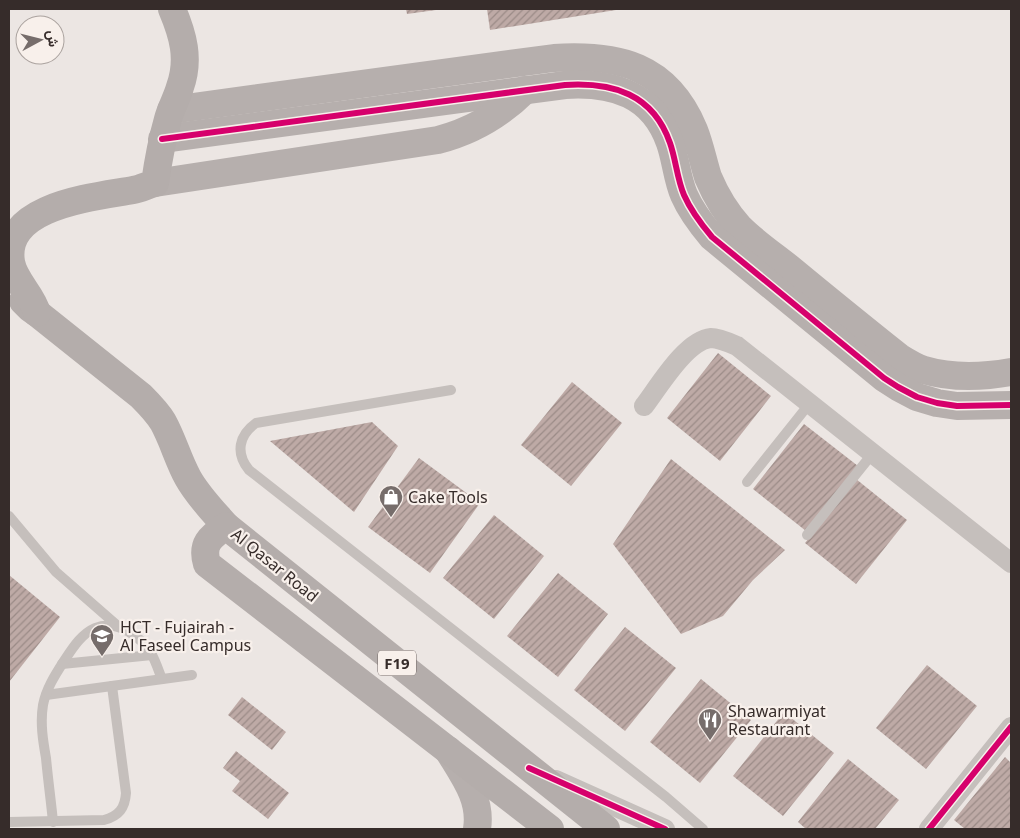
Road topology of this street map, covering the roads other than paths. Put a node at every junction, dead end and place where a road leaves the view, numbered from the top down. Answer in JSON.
{"nodes":[{"id":1,"x":172,"y":9,"type":"edge"},
{"id":2,"x":525,"y":90,"type":"junction"},
{"id":3,"x":171,"y":110,"type":"junction"},
{"id":4,"x":162,"y":139,"type":"junction"},
{"id":5,"x":152,"y":184,"type":"junction"},
{"id":6,"x":9,"y":220,"type":"edge"},
{"id":7,"x":9,"y":282,"type":"edge"},
{"id":8,"x":37,"y":313,"type":"junction"},
{"id":9,"x":1011,"y":372,"type":"edge"},
{"id":10,"x":451,"y":390,"type":"dead end"},
{"id":11,"x":810,"y":403,"type":"junction"},
{"id":12,"x":1011,"y":405,"type":"edge"},
{"id":13,"x":644,"y":406,"type":"dead end"},
{"id":14,"x":873,"y":453,"type":"junction"},
{"id":15,"x":747,"y":482,"type":"dead end"},
{"id":16,"x":9,"y":516,"type":"edge"},
{"id":17,"x":226,"y":526,"type":"junction"},
{"id":18,"x":807,"y":535,"type":"dead end"},
{"id":19,"x":1011,"y":562,"type":"edge"},
{"id":20,"x":119,"y":627,"type":"junction"},
{"id":21,"x":152,"y":655,"type":"junction"},
{"id":22,"x":62,"y":664,"type":"junction"},
{"id":23,"x":192,"y":675,"type":"dead end"},
{"id":24,"x":162,"y":680,"type":"junction"},
{"id":25,"x":112,"y":686,"type":"junction"},
{"id":26,"x":46,"y":695,"type":"junction"},
{"id":27,"x":1011,"y":726,"type":"edge"},
{"id":28,"x":448,"y":750,"type":"junction"},
{"id":29,"x":529,"y":768,"type":"junction"},
{"id":30,"x":9,"y":822,"type":"edge"},
{"id":31,"x":53,"y":822,"type":"junction"},
{"id":32,"x":477,"y":829,"type":"edge"},
{"id":33,"x":550,"y":829,"type":"edge"},
{"id":34,"x":606,"y":829,"type":"edge"},
{"id":35,"x":666,"y":829,"type":"edge"},
{"id":36,"x":703,"y":829,"type":"edge"},
{"id":37,"x":929,"y":829,"type":"edge"}],
"edges":[{"from":1,"to":3,"type":"main road"},
{"from":2,"to":4,"type":"street"},
{"from":2,"to":5,"type":"street"},
{"from":2,"to":12,"type":"street"},
{"from":3,"to":4,"type":"main road"},
{"from":3,"to":9,"type":"street"},
{"from":4,"to":5,"type":"main road"},
{"from":5,"to":6,"type":"main road"},
{"from":5,"to":8,"type":"main road"},
{"from":7,"to":8,"type":"main road"},
{"from":8,"to":17,"type":"main road"},
{"from":10,"to":36,"type":"lane"},
{"from":11,"to":13,"type":"street"},
{"from":11,"to":14,"type":"street"},
{"from":11,"to":15,"type":"lane"},
{"from":14,"to":18,"type":"lane"},
{"from":14,"to":19,"type":"street"},
{"from":16,"to":20,"type":"lane"},
{"from":17,"to":28,"type":"main road","name":"Al Qasar Road","number":"F19"},
{"from":17,"to":29,"type":"main road","name":"Al Qasar Road","number":"F19"},
{"from":20,"to":21,"type":"lane"},
{"from":20,"to":22,"type":"lane"},
{"from":21,"to":22,"type":"lane"},
{"from":21,"to":24,"type":"lane"},
{"from":22,"to":26,"type":"lane"},
{"from":23,"to":24,"type":"lane"},
{"from":24,"to":25,"type":"lane"},
{"from":25,"to":26,"type":"lane"},
{"from":25,"to":31,"type":"lane"},
{"from":26,"to":31,"type":"lane"},
{"from":27,"to":37,"type":"street"},
{"from":28,"to":32,"type":"street"},
{"from":28,"to":33,"type":"main road","name":"Al Qasar Road","number":"F19"},
{"from":29,"to":34,"type":"main road","name":"Al Qasar Road","number":"F19"},
{"from":29,"to":35,"type":"street"},
{"from":30,"to":31,"type":"lane"}]}
